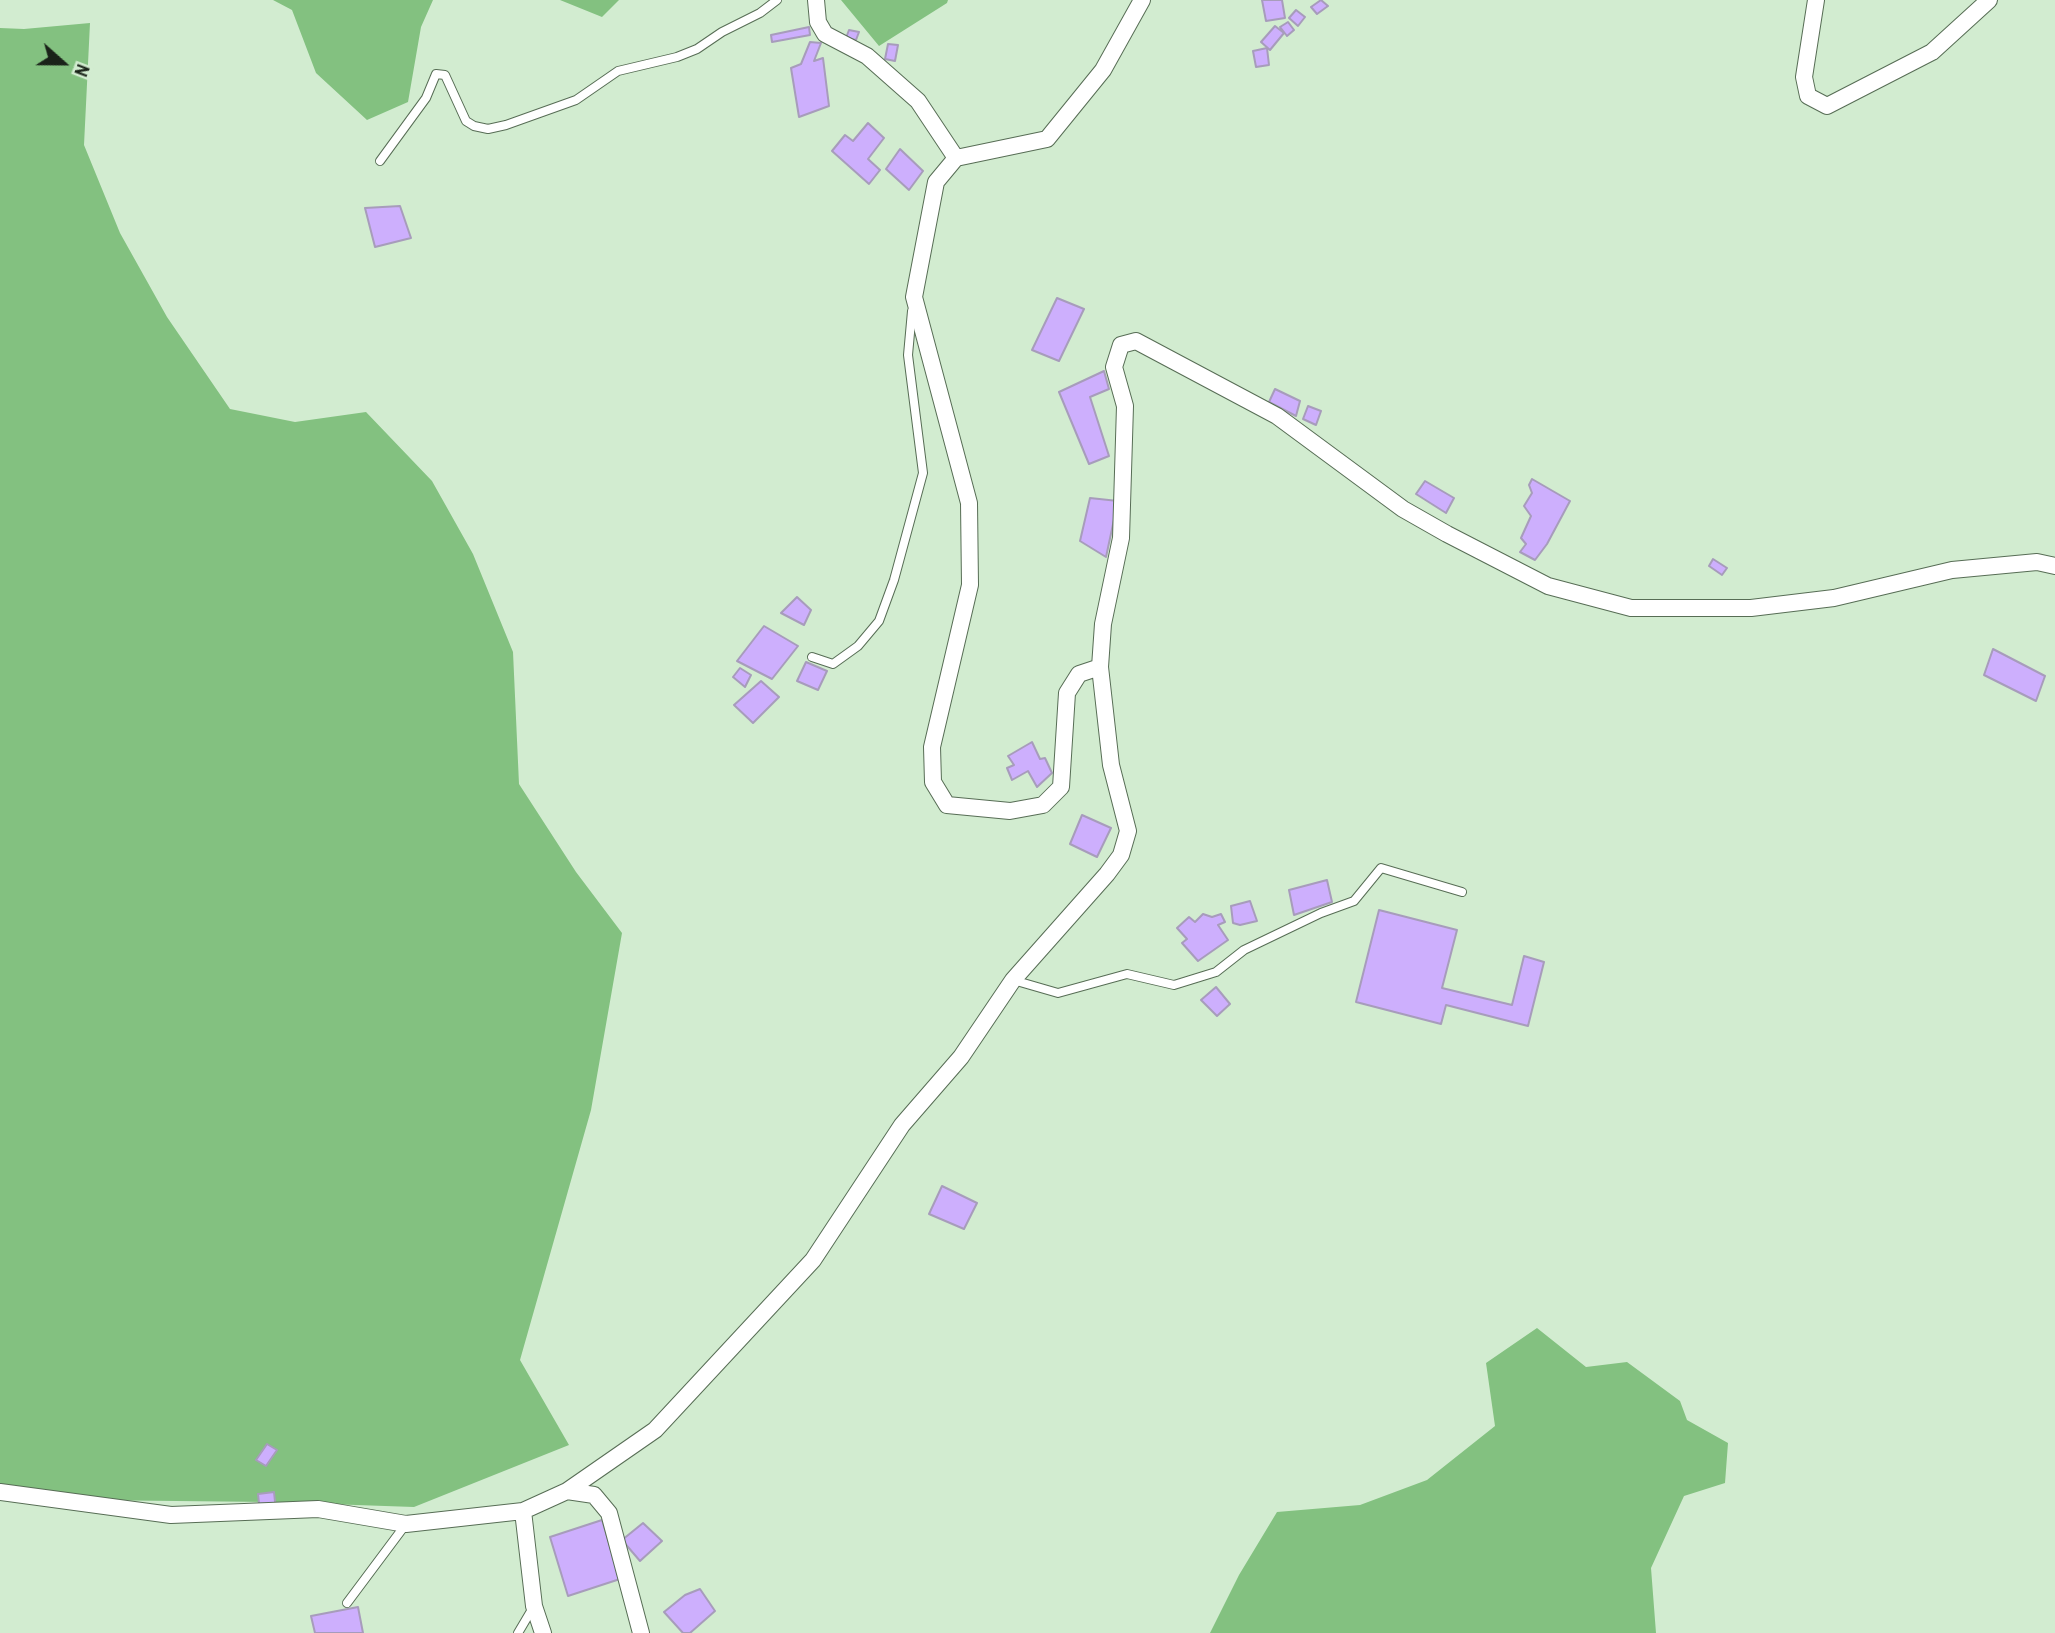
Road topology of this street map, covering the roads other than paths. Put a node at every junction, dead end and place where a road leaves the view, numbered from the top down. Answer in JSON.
{"nodes":[{"id":1,"x":777,"y":0,"type":"edge"},
{"id":2,"x":816,"y":0,"type":"edge"},
{"id":3,"x":1142,"y":0,"type":"edge"},
{"id":4,"x":1816,"y":0,"type":"edge"},
{"id":5,"x":1989,"y":0,"type":"edge"},
{"id":6,"x":956,"y":158,"type":"junction"},
{"id":7,"x":380,"y":161,"type":"dead end"},
{"id":8,"x":914,"y":297,"type":"junction"},
{"id":9,"x":2055,"y":566,"type":"edge"},
{"id":10,"x":812,"y":657,"type":"dead end"},
{"id":11,"x":1100,"y":667,"type":"junction"},
{"id":12,"x":1462,"y":892,"type":"dead end"},
{"id":13,"x":1013,"y":980,"type":"junction"},
{"id":14,"x":567,"y":1491,"type":"junction"},
{"id":15,"x":0,"y":1492,"type":"edge"},
{"id":16,"x":523,"y":1511,"type":"junction"},
{"id":17,"x":407,"y":1524,"type":"junction"},
{"id":18,"x":347,"y":1603,"type":"dead end"},
{"id":19,"x":534,"y":1606,"type":"junction"},
{"id":20,"x":517,"y":1633,"type":"edge"},
{"id":21,"x":543,"y":1633,"type":"edge"},
{"id":22,"x":641,"y":1633,"type":"edge"}],
"edges":[{"from":1,"to":7,"type":"lane"},
{"from":2,"to":6,"type":"street"},
{"from":3,"to":6,"type":"street"},
{"from":4,"to":5,"type":"street"},
{"from":6,"to":8,"type":"street"},
{"from":8,"to":10,"type":"lane"},
{"from":8,"to":11,"type":"street"},
{"from":9,"to":11,"type":"street"},
{"from":11,"to":13,"type":"street"},
{"from":12,"to":13,"type":"lane"},
{"from":13,"to":14,"type":"street"},
{"from":14,"to":16,"type":"street"},
{"from":14,"to":22,"type":"street"},
{"from":15,"to":17,"type":"street"},
{"from":16,"to":17,"type":"street"},
{"from":16,"to":19,"type":"street"},
{"from":17,"to":18,"type":"lane"},
{"from":19,"to":20,"type":"lane"},
{"from":19,"to":21,"type":"street"}]}
